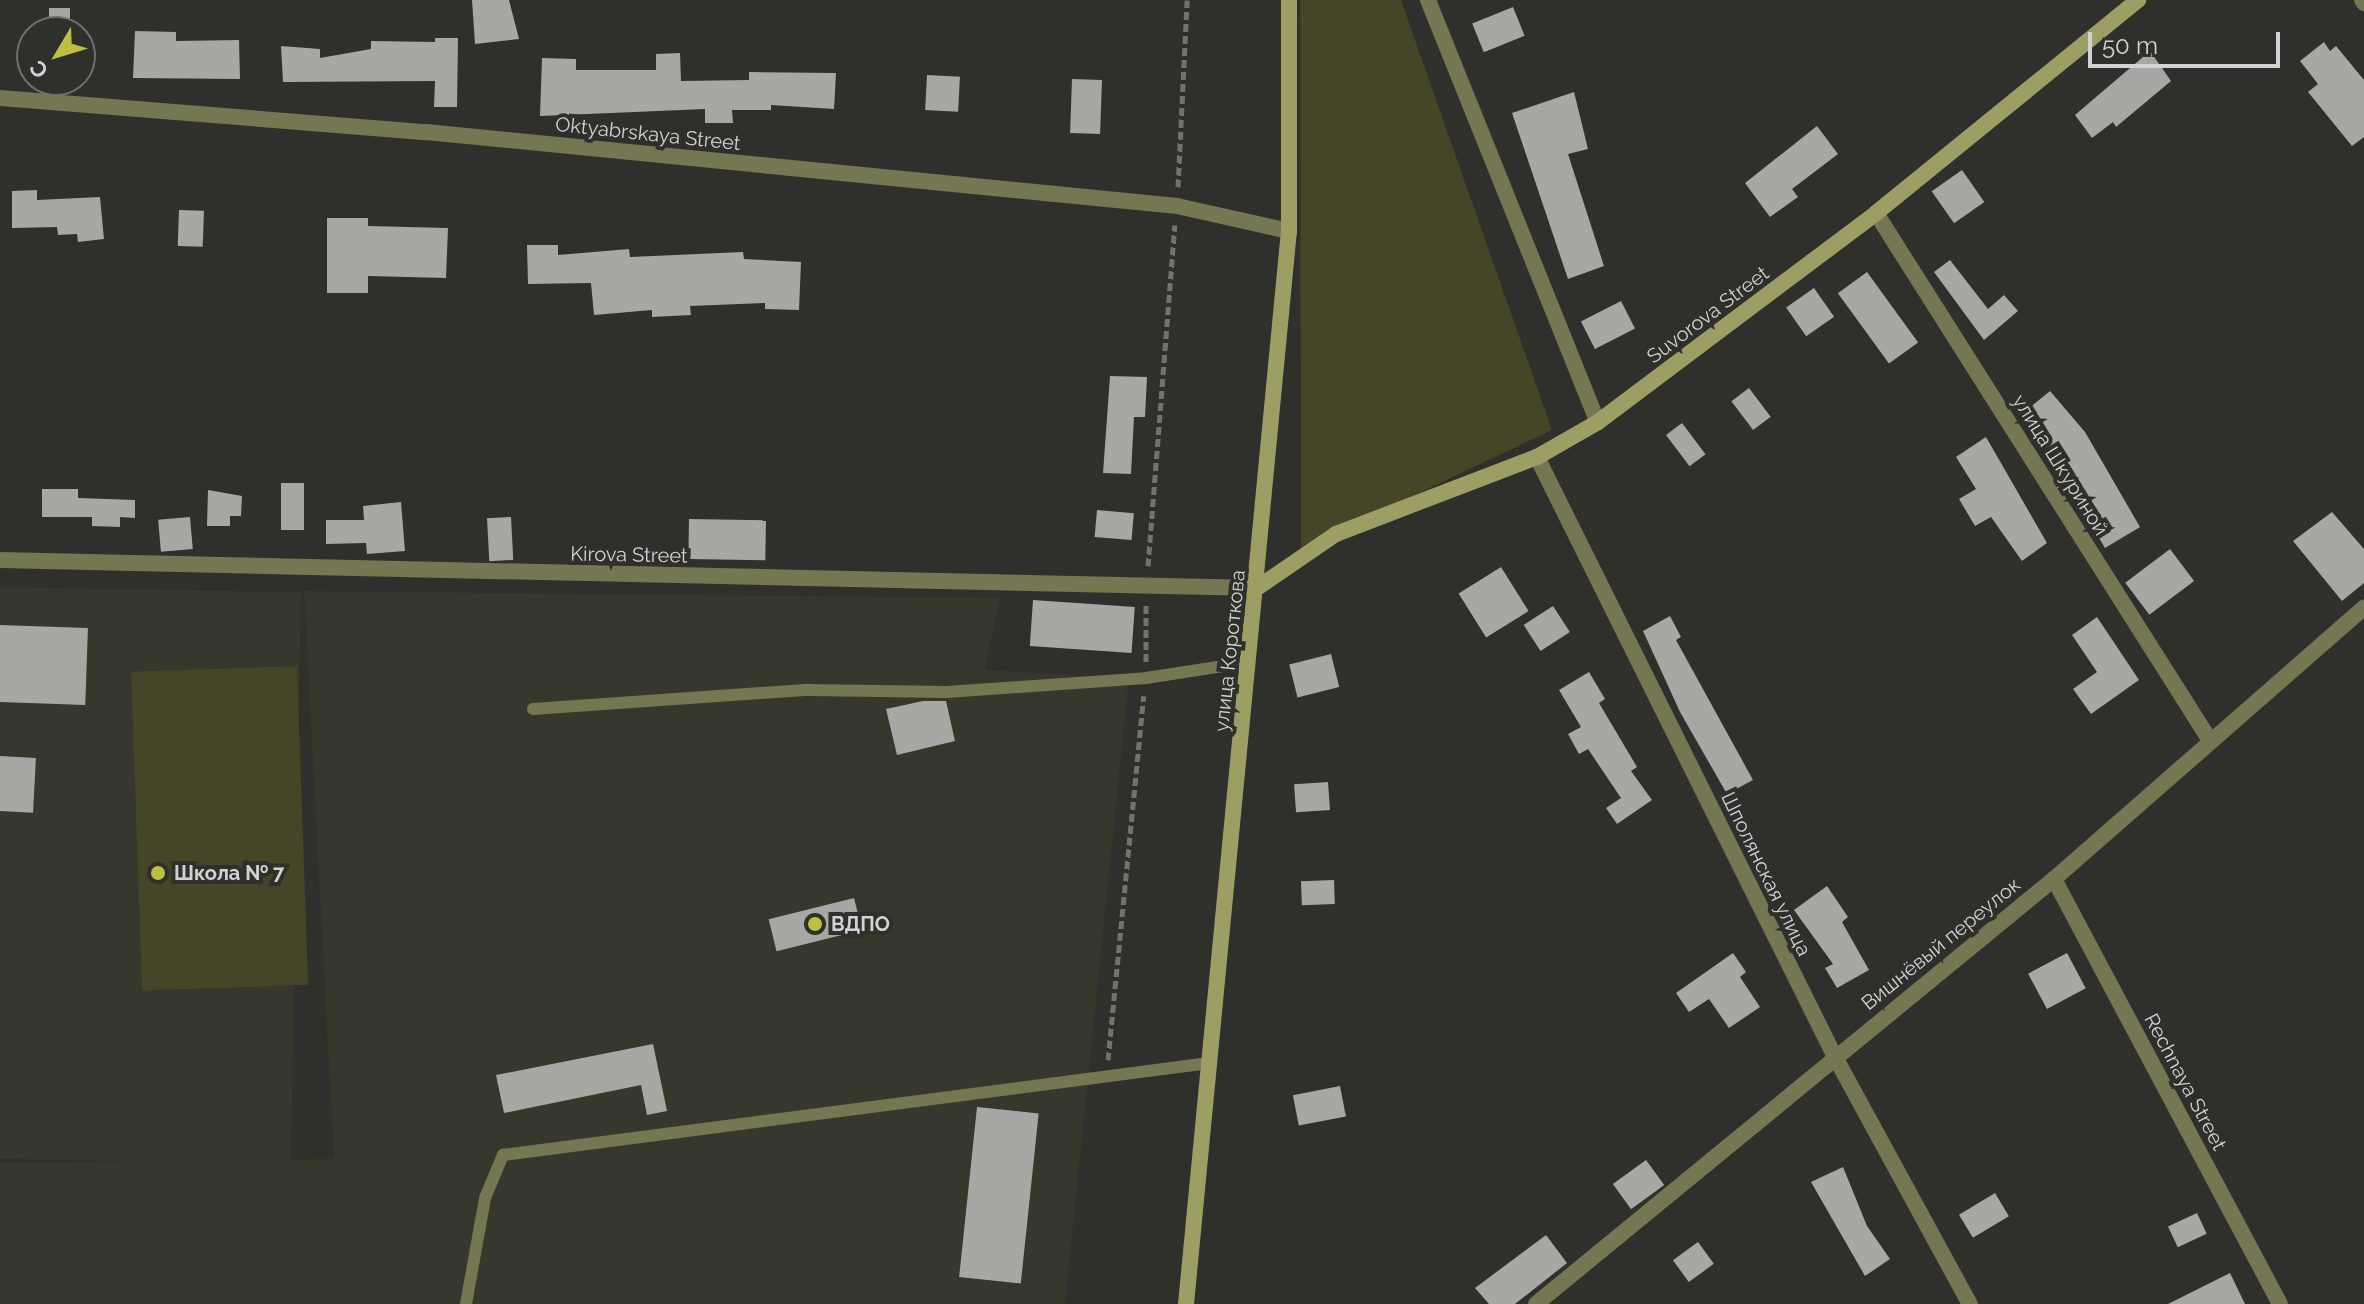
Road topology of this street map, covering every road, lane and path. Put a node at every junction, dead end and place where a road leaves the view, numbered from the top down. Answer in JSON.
{"nodes":[{"id":1,"x":1187,"y":0,"type":"edge"},
{"id":2,"x":1289,"y":0,"type":"edge"},
{"id":3,"x":1428,"y":0,"type":"edge"},
{"id":4,"x":2138,"y":0,"type":"edge"},
{"id":5,"x":0,"y":98,"type":"edge"},
{"id":6,"x":1177,"y":206,"type":"junction"},
{"id":7,"x":1876,"y":213,"type":"junction"},
{"id":8,"x":1289,"y":231,"type":"junction"},
{"id":9,"x":1598,"y":422,"type":"junction"},
{"id":10,"x":1537,"y":457,"type":"junction"},
{"id":11,"x":0,"y":560,"type":"edge"},
{"id":12,"x":1146,"y":587,"type":"junction"},
{"id":13,"x":1257,"y":588,"type":"junction"},
{"id":14,"x":2364,"y":608,"type":"edge"},
{"id":15,"x":1249,"y":662,"type":"junction"},
{"id":16,"x":1146,"y":678,"type":"junction"},
{"id":17,"x":533,"y":709,"type":"dead end"},
{"id":18,"x":2209,"y":739,"type":"junction"},
{"id":19,"x":2054,"y":879,"type":"junction"},
{"id":20,"x":1834,"y":1055,"type":"junction"},
{"id":21,"x":1209,"y":1063,"type":"junction"},
{"id":22,"x":1107,"y":1073,"type":"junction"},
{"id":23,"x":466,"y":1304,"type":"edge"},
{"id":24,"x":1186,"y":1304,"type":"edge"},
{"id":25,"x":1536,"y":1304,"type":"edge"},
{"id":26,"x":1970,"y":1304,"type":"edge"},
{"id":27,"x":2280,"y":1304,"type":"edge"}],
"edges":[{"from":1,"to":6,"type":"path"},
{"from":2,"to":8,"type":"street","name":"улица Короткова"},
{"from":3,"to":9,"type":"street"},
{"from":4,"to":7,"type":"street","name":"Suvorova Street"},
{"from":5,"to":6,"type":"street","name":"Oktyabrskaya Street"},
{"from":6,"to":8,"type":"street","name":"Oktyabrskaya Street"},
{"from":6,"to":12,"type":"path"},
{"from":7,"to":9,"type":"street","name":"Suvorova Street"},
{"from":7,"to":18,"type":"street","name":"улица Шкуриной"},
{"from":8,"to":13,"type":"street","name":"улица Короткова"},
{"from":9,"to":10,"type":"street","name":"Suvorova Street"},
{"from":10,"to":13,"type":"street","name":"Suvorova Street"},
{"from":10,"to":20,"type":"street","name":"Шполянская улица"},
{"from":11,"to":12,"type":"street","name":"Kirova Street"},
{"from":12,"to":13,"type":"street","name":"Kirova Street"},
{"from":12,"to":16,"type":"path"},
{"from":13,"to":15,"type":"street","name":"улица Короткова"},
{"from":14,"to":18,"type":"street","name":"Вишнёвый переулок"},
{"from":15,"to":16,"type":"lane"},
{"from":15,"to":21,"type":"street","name":"улица Короткова"},
{"from":16,"to":17,"type":"lane"},
{"from":16,"to":22,"type":"path"},
{"from":18,"to":19,"type":"street","name":"Вишнёвый переулок"},
{"from":19,"to":20,"type":"street","name":"Вишнёвый переулок"},
{"from":19,"to":27,"type":"street","name":"Rechnaya Street"},
{"from":20,"to":25,"type":"street","name":"Вишнёвый переулок"},
{"from":20,"to":26,"type":"street","name":"Шполянская улица"},
{"from":21,"to":22,"type":"lane"},
{"from":21,"to":24,"type":"street","name":"улица Короткова"},
{"from":22,"to":23,"type":"lane"}]}
